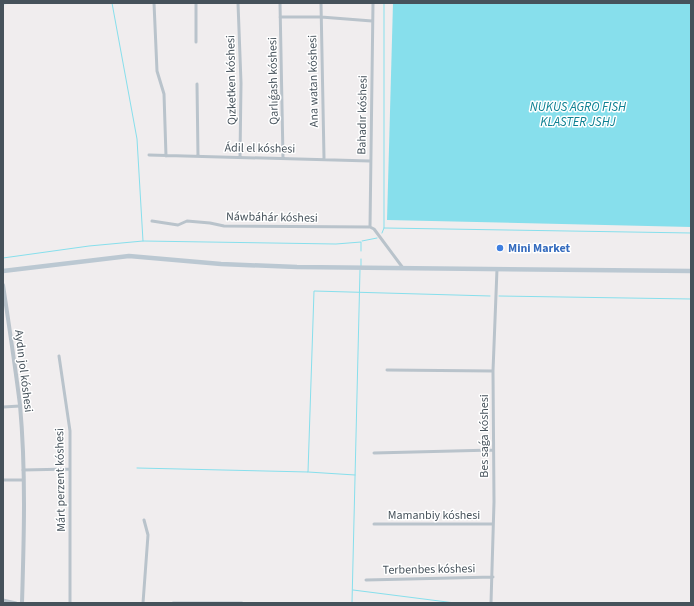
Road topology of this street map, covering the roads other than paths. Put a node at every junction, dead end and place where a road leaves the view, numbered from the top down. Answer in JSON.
{"nodes":[{"id":1,"x":154,"y":3,"type":"edge"},
{"id":2,"x":196,"y":3,"type":"edge"},
{"id":3,"x":238,"y":3,"type":"edge"},
{"id":4,"x":280,"y":3,"type":"edge"},
{"id":5,"x":321,"y":3,"type":"edge"},
{"id":6,"x":373,"y":3,"type":"edge"},
{"id":7,"x":280,"y":17,"type":"junction"},
{"id":8,"x":321,"y":17,"type":"junction"},
{"id":9,"x":372,"y":21,"type":"junction"},
{"id":10,"x":196,"y":42,"type":"dead end"},
{"id":11,"x":197,"y":84,"type":"dead end"},
{"id":12,"x":149,"y":155,"type":"dead end"},
{"id":13,"x":166,"y":156,"type":"junction"},
{"id":14,"x":198,"y":156,"type":"junction"},
{"id":15,"x":240,"y":157,"type":"junction"},
{"id":16,"x":283,"y":158,"type":"junction"},
{"id":17,"x":324,"y":158,"type":"junction"},
{"id":18,"x":370,"y":161,"type":"junction"},
{"id":19,"x":152,"y":221,"type":"dead end"},
{"id":20,"x":370,"y":227,"type":"junction"},
{"id":21,"x":403,"y":268,"type":"junction"},
{"id":22,"x":497,"y":269,"type":"junction"},
{"id":23,"x":3,"y":271,"type":"edge"},
{"id":24,"x":691,"y":271,"type":"edge"},
{"id":25,"x":3,"y":285,"type":"edge"},
{"id":26,"x":59,"y":356,"type":"dead end"},
{"id":27,"x":387,"y":370,"type":"dead end"},
{"id":28,"x":493,"y":371,"type":"junction"},
{"id":29,"x":20,"y":406,"type":"junction"},
{"id":30,"x":3,"y":407,"type":"edge"},
{"id":31,"x":493,"y":450,"type":"junction"},
{"id":32,"x":374,"y":453,"type":"dead end"},
{"id":33,"x":70,"y":469,"type":"junction"},
{"id":34,"x":23,"y":470,"type":"junction"},
{"id":35,"x":3,"y":480,"type":"edge"},
{"id":36,"x":23,"y":480,"type":"junction"},
{"id":37,"x":144,"y":520,"type":"dead end"},
{"id":38,"x":374,"y":524,"type":"dead end"},
{"id":39,"x":493,"y":524,"type":"junction"},
{"id":40,"x":493,"y":576,"type":"junction"},
{"id":41,"x":366,"y":580,"type":"dead end"},
{"id":42,"x":3,"y":600,"type":"edge"},
{"id":43,"x":174,"y":602,"type":"edge"},
{"id":44,"x":16,"y":603,"type":"edge"},
{"id":45,"x":22,"y":603,"type":"edge"},
{"id":46,"x":70,"y":603,"type":"edge"},
{"id":47,"x":142,"y":603,"type":"edge"},
{"id":48,"x":242,"y":603,"type":"edge"},
{"id":49,"x":491,"y":603,"type":"edge"}],
"edges":[{"from":1,"to":13,"type":"street"},
{"from":2,"to":10,"type":"street"},
{"from":3,"to":15,"type":"street","name":"Qızketken kóshesi"},
{"from":4,"to":7,"type":"street","name":"Qarlıǵash kóshesi"},
{"from":5,"to":8,"type":"street","name":"Ana watan kóshesi"},
{"from":6,"to":9,"type":"street","name":"Bahadır kóshesi"},
{"from":7,"to":8,"type":"street"},
{"from":7,"to":16,"type":"street","name":"Qarlıǵash kóshesi"},
{"from":8,"to":9,"type":"street"},
{"from":8,"to":17,"type":"street","name":"Ana watan kóshesi"},
{"from":9,"to":18,"type":"street","name":"Bahadır kóshesi"},
{"from":11,"to":14,"type":"street"},
{"from":12,"to":13,"type":"street","name":"Ádil el kóshesi"},
{"from":13,"to":14,"type":"street","name":"Ádil el kóshesi"},
{"from":14,"to":15,"type":"street","name":"Ádil el kóshesi"},
{"from":15,"to":16,"type":"street","name":"Ádil el kóshesi"},
{"from":16,"to":17,"type":"street","name":"Ádil el kóshesi"},
{"from":17,"to":18,"type":"street","name":"Ádil el kóshesi"},
{"from":18,"to":20,"type":"street","name":"Bahadır kóshesi"},
{"from":19,"to":20,"type":"street","name":"Náwbáhár kóshesi"},
{"from":20,"to":21,"type":"street"},
{"from":21,"to":22,"type":"main road"},
{"from":21,"to":23,"type":"main road"},
{"from":22,"to":24,"type":"main road"},
{"from":22,"to":28,"type":"street","name":"Bes saǵa kóshesi"},
{"from":25,"to":29,"type":"street","name":"Aydın jol kóshesi"},
{"from":26,"to":33,"type":"street","name":"Márt perzent kóshesi"},
{"from":27,"to":28,"type":"street"},
{"from":28,"to":31,"type":"street","name":"Bes saǵa kóshesi"},
{"from":29,"to":30,"type":"street"},
{"from":29,"to":34,"type":"street","name":"Aydın jol kóshesi"},
{"from":31,"to":32,"type":"street"},
{"from":31,"to":39,"type":"street","name":"Bes saǵa kóshesi"},
{"from":33,"to":34,"type":"street"},
{"from":33,"to":46,"type":"street","name":"Márt perzent kóshesi"},
{"from":34,"to":36,"type":"street","name":"Aydın jol kóshesi"},
{"from":35,"to":36,"type":"street"},
{"from":36,"to":45,"type":"street","name":"Aydın jol kóshesi"},
{"from":37,"to":47,"type":"street"},
{"from":38,"to":39,"type":"street","name":"Mamanbiy kóshesi"},
{"from":39,"to":40,"type":"street","name":"Bes saǵa kóshesi"},
{"from":40,"to":41,"type":"street","name":"Terbenbes kóshesi"},
{"from":40,"to":49,"type":"street","name":"Bes saǵa kóshesi"},
{"from":42,"to":44,"type":"street"},
{"from":43,"to":48,"type":"street"}]}
